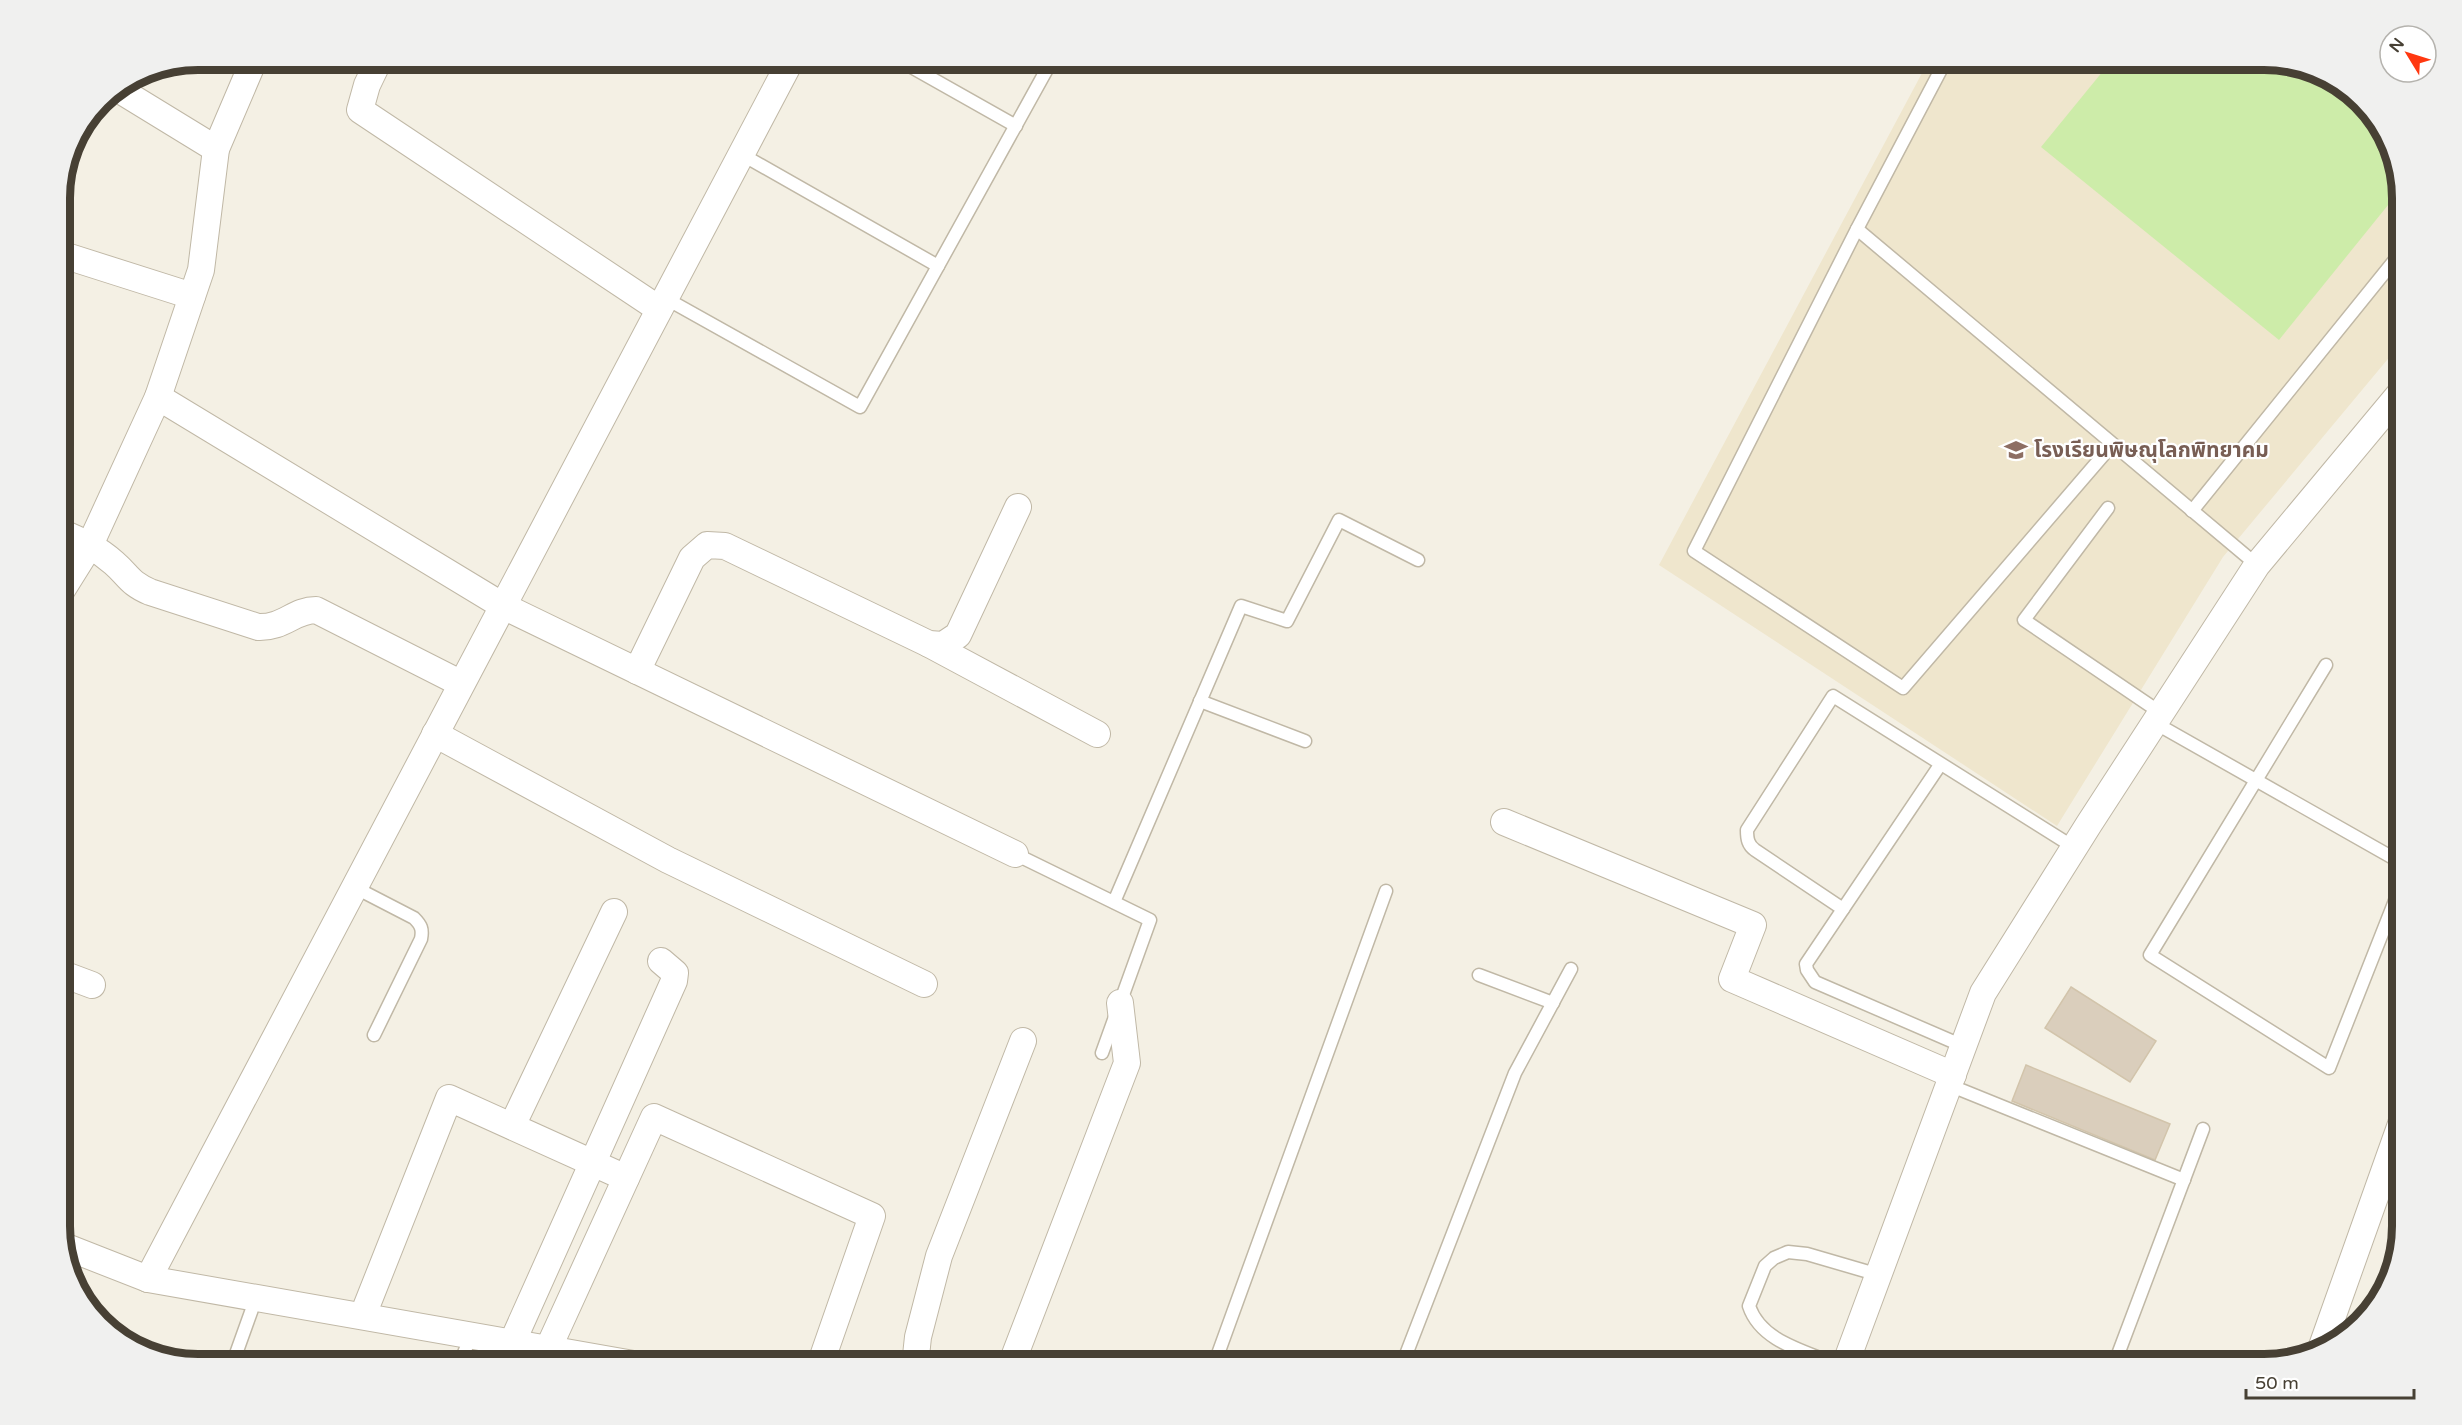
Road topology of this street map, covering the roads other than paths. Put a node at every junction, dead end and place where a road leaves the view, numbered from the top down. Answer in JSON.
{"nodes":[{"id":1,"x":249,"y":71,"type":"edge"},
{"id":2,"x":374,"y":71,"type":"edge"},
{"id":3,"x":785,"y":71,"type":"edge"},
{"id":4,"x":918,"y":71,"type":"edge"},
{"id":5,"x":1046,"y":71,"type":"edge"},
{"id":6,"x":1940,"y":71,"type":"edge"},
{"id":7,"x":126,"y":94,"type":"edge"},
{"id":8,"x":1016,"y":126,"type":"junction"},
{"id":9,"x":216,"y":149,"type":"junction"},
{"id":10,"x":741,"y":154,"type":"junction"},
{"id":11,"x":1857,"y":229,"type":"junction"},
{"id":12,"x":71,"y":258,"type":"edge"},
{"id":13,"x":2391,"y":264,"type":"edge"},
{"id":14,"x":938,"y":266,"type":"junction"},
{"id":15,"x":192,"y":296,"type":"junction"},
{"id":16,"x":662,"y":303,"type":"junction"},
{"id":17,"x":158,"y":397,"type":"junction"},
{"id":18,"x":2391,"y":404,"type":"edge"},
{"id":19,"x":2112,"y":445,"type":"junction"},
{"id":20,"x":1018,"y":507,"type":"dead end"},
{"id":21,"x":2108,"y":508,"type":"dead end"},
{"id":22,"x":2192,"y":511,"type":"junction"},
{"id":23,"x":71,"y":536,"type":"edge"},
{"id":24,"x":90,"y":544,"type":"junction"},
{"id":25,"x":1418,"y":560,"type":"dead end"},
{"id":26,"x":2257,"y":565,"type":"junction"},
{"id":27,"x":71,"y":575,"type":"edge"},
{"id":28,"x":503,"y":606,"type":"junction"},
{"id":29,"x":929,"y":644,"type":"junction"},
{"id":30,"x":2326,"y":665,"type":"dead end"},
{"id":31,"x":637,"y":671,"type":"junction"},
{"id":32,"x":460,"y":683,"type":"junction"},
{"id":33,"x":1200,"y":701,"type":"junction"},
{"id":34,"x":2158,"y":718,"type":"junction"},
{"id":35,"x":435,"y":734,"type":"junction"},
{"id":36,"x":1097,"y":734,"type":"dead end"},
{"id":37,"x":1305,"y":741,"type":"dead end"},
{"id":38,"x":1940,"y":765,"type":"junction"},
{"id":39,"x":2255,"y":780,"type":"junction"},
{"id":40,"x":1504,"y":822,"type":"dead end"},
{"id":41,"x":2074,"y":848,"type":"junction"},
{"id":42,"x":1015,"y":854,"type":"joint"},
{"id":43,"x":2392,"y":857,"type":"edge"},
{"id":44,"x":354,"y":887,"type":"junction"},
{"id":45,"x":1386,"y":891,"type":"dead end"},
{"id":46,"x":1114,"y":902,"type":"junction"},
{"id":47,"x":1842,"y":909,"type":"junction"},
{"id":48,"x":2392,"y":909,"type":"edge"},
{"id":49,"x":614,"y":912,"type":"dead end"},
{"id":50,"x":661,"y":961,"type":"dead end"},
{"id":51,"x":1571,"y":969,"type":"dead end"},
{"id":52,"x":1479,"y":975,"type":"dead end"},
{"id":53,"x":71,"y":977,"type":"edge"},
{"id":54,"x":924,"y":984,"type":"dead end"},
{"id":55,"x":92,"y":986,"type":"dead end"},
{"id":56,"x":1120,"y":1003,"type":"junction"},
{"id":57,"x":1553,"y":1003,"type":"junction"},
{"id":58,"x":374,"y":1035,"type":"dead end"},
{"id":59,"x":1023,"y":1041,"type":"dead end"},
{"id":60,"x":1963,"y":1046,"type":"junction"},
{"id":61,"x":1102,"y":1053,"type":"dead end"},
{"id":62,"x":1951,"y":1080,"type":"junction"},
{"id":63,"x":512,"y":1126,"type":"junction"},
{"id":64,"x":2203,"y":1130,"type":"dead end"},
{"id":65,"x":2392,"y":1150,"type":"edge"},
{"id":66,"x":593,"y":1163,"type":"junction"},
{"id":67,"x":626,"y":1178,"type":"junction"},
{"id":68,"x":2184,"y":1180,"type":"junction"},
{"id":69,"x":73,"y":1249,"type":"edge"},
{"id":70,"x":1879,"y":1275,"type":"junction"},
{"id":71,"x":148,"y":1279,"type":"junction"},
{"id":72,"x":256,"y":1298,"type":"junction"},
{"id":73,"x":363,"y":1315,"type":"junction"},
{"id":74,"x":471,"y":1336,"type":"junction"},
{"id":75,"x":2325,"y":1338,"type":"edge"},
{"id":76,"x":512,"y":1343,"type":"junction"},
{"id":77,"x":236,"y":1354,"type":"edge"},
{"id":78,"x":464,"y":1354,"type":"edge"},
{"id":79,"x":552,"y":1354,"type":"edge"},
{"id":80,"x":556,"y":1354,"type":"edge"},
{"id":81,"x":824,"y":1354,"type":"edge"},
{"id":82,"x":916,"y":1354,"type":"edge"},
{"id":83,"x":1015,"y":1354,"type":"edge"},
{"id":84,"x":1218,"y":1354,"type":"edge"},
{"id":85,"x":1406,"y":1354,"type":"edge"},
{"id":86,"x":1812,"y":1354,"type":"edge"},
{"id":87,"x":1849,"y":1354,"type":"edge"},
{"id":88,"x":2118,"y":1354,"type":"edge"}],
"edges":[{"from":1,"to":9,"type":"street"},
{"from":2,"to":16,"type":"street"},
{"from":3,"to":10,"type":"street"},
{"from":4,"to":8,"type":"lane"},
{"from":5,"to":8,"type":"lane"},
{"from":6,"to":11,"type":"lane"},
{"from":7,"to":9,"type":"street"},
{"from":8,"to":14,"type":"lane"},
{"from":9,"to":15,"type":"street"},
{"from":10,"to":14,"type":"lane"},
{"from":10,"to":16,"type":"street"},
{"from":11,"to":19,"type":"lane"},
{"from":11,"to":19,"type":"lane"},
{"from":12,"to":15,"type":"street"},
{"from":13,"to":22,"type":"lane"},
{"from":14,"to":16,"type":"lane"},
{"from":15,"to":17,"type":"street"},
{"from":16,"to":28,"type":"street"},
{"from":17,"to":24,"type":"street"},
{"from":17,"to":28,"type":"street"},
{"from":18,"to":26,"type":"street"},
{"from":19,"to":22,"type":"lane"},
{"from":20,"to":29,"type":"street"},
{"from":21,"to":34,"type":"lane"},
{"from":22,"to":26,"type":"lane"},
{"from":23,"to":24,"type":"street"},
{"from":24,"to":27,"type":"street"},
{"from":24,"to":32,"type":"street"},
{"from":25,"to":33,"type":"lane"},
{"from":26,"to":34,"type":"street"},
{"from":28,"to":31,"type":"street"},
{"from":28,"to":32,"type":"street"},
{"from":29,"to":31,"type":"street"},
{"from":29,"to":36,"type":"street"},
{"from":30,"to":39,"type":"lane"},
{"from":31,"to":42,"type":"street"},
{"from":32,"to":35,"type":"street"},
{"from":33,"to":37,"type":"lane"},
{"from":33,"to":46,"type":"lane"},
{"from":34,"to":39,"type":"lane"},
{"from":34,"to":41,"type":"street"},
{"from":35,"to":44,"type":"street"},
{"from":35,"to":54,"type":"street"},
{"from":38,"to":41,"type":"lane"},
{"from":38,"to":47,"type":"lane"},
{"from":38,"to":47,"type":"lane"},
{"from":39,"to":43,"type":"lane"},
{"from":39,"to":48,"type":"lane"},
{"from":40,"to":62,"type":"street"},
{"from":41,"to":60,"type":"street"},
{"from":42,"to":46,"type":"lane"},
{"from":44,"to":58,"type":"lane"},
{"from":44,"to":71,"type":"street"},
{"from":45,"to":84,"type":"lane"},
{"from":46,"to":56,"type":"lane"},
{"from":47,"to":60,"type":"lane"},
{"from":49,"to":63,"type":"street"},
{"from":50,"to":66,"type":"street"},
{"from":51,"to":57,"type":"lane"},
{"from":52,"to":57,"type":"lane"},
{"from":53,"to":55,"type":"street"},
{"from":56,"to":61,"type":"lane"},
{"from":56,"to":83,"type":"street"},
{"from":57,"to":85,"type":"lane"},
{"from":59,"to":82,"type":"street"},
{"from":60,"to":62,"type":"street"},
{"from":62,"to":68,"type":"lane"},
{"from":62,"to":70,"type":"street"},
{"from":63,"to":66,"type":"street"},
{"from":63,"to":73,"type":"street"},
{"from":64,"to":68,"type":"lane"},
{"from":65,"to":75,"type":"street"},
{"from":66,"to":67,"type":"street"},
{"from":66,"to":76,"type":"street"},
{"from":67,"to":80,"type":"street"},
{"from":67,"to":81,"type":"street"},
{"from":68,"to":88,"type":"lane"},
{"from":69,"to":71,"type":"street"},
{"from":70,"to":86,"type":"lane"},
{"from":70,"to":87,"type":"street"},
{"from":71,"to":72,"type":"street"},
{"from":72,"to":73,"type":"street"},
{"from":72,"to":77,"type":"lane"},
{"from":73,"to":74,"type":"street"},
{"from":74,"to":76,"type":"street"},
{"from":74,"to":78,"type":"lane"},
{"from":76,"to":79,"type":"street"}]}
